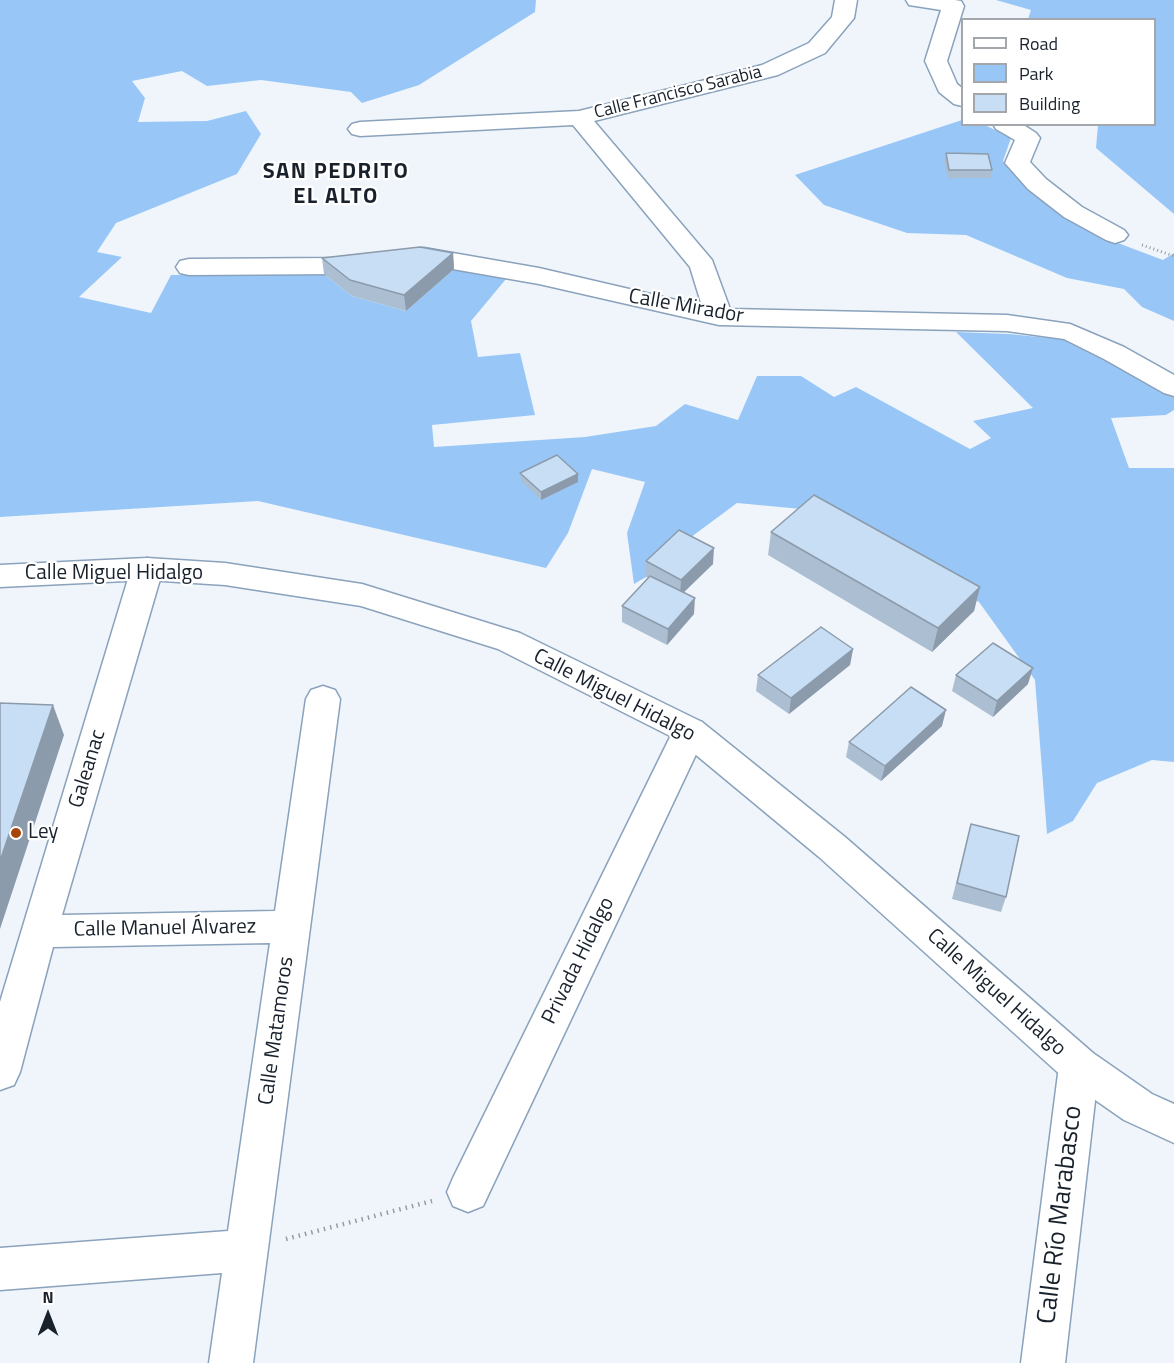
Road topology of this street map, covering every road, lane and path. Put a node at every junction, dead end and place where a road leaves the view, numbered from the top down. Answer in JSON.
{"nodes":[{"id":1,"x":846,"y":0,"type":"edge"},
{"id":2,"x":917,"y":0,"type":"edge"},
{"id":3,"x":961,"y":98,"type":"edge"},
{"id":4,"x":579,"y":118,"type":"junction"},
{"id":5,"x":1007,"y":126,"type":"edge"},
{"id":6,"x":360,"y":129,"type":"dead end"},
{"id":7,"x":1116,"y":235,"type":"dead end"},
{"id":8,"x":189,"y":267,"type":"dead end"},
{"id":9,"x":719,"y":317,"type":"junction"},
{"id":10,"x":1174,"y":387,"type":"edge"},
{"id":11,"x":147,"y":569,"type":"junction"},
{"id":12,"x":0,"y":576,"type":"edge"},
{"id":13,"x":323,"y":699,"type":"dead end"},
{"id":14,"x":690,"y":731,"type":"junction"},
{"id":15,"x":291,"y":927,"type":"junction"},
{"id":16,"x":39,"y":931,"type":"junction"},
{"id":17,"x":1079,"y":1066,"type":"junction"},
{"id":18,"x":0,"y":1072,"type":"edge"},
{"id":19,"x":1174,"y":1124,"type":"edge"},
{"id":20,"x":468,"y":1192,"type":"joint"},
{"id":21,"x":247,"y":1250,"type":"junction"},
{"id":22,"x":0,"y":1269,"type":"edge"},
{"id":23,"x":231,"y":1363,"type":"edge"},
{"id":24,"x":1043,"y":1363,"type":"edge"}],
"edges":[{"from":1,"to":4,"type":"street","name":"Calle Francisco Sarabia"},
{"from":2,"to":3,"type":"street"},
{"from":4,"to":6,"type":"street"},
{"from":4,"to":9,"type":"street","name":"Calle Francisco Sarabia"},
{"from":5,"to":7,"type":"street"},
{"from":8,"to":9,"type":"street","name":"Calle Mirador"},
{"from":9,"to":10,"type":"street","name":"Calle Mirador"},
{"from":11,"to":12,"type":"street","name":"Calle Miguel Hidalgo"},
{"from":11,"to":14,"type":"street","name":"Calle Miguel Hidalgo"},
{"from":11,"to":16,"type":"street","name":"Galeanac"},
{"from":13,"to":15,"type":"street","name":"Calle Matamoros"},
{"from":14,"to":17,"type":"street","name":"Calle Miguel Hidalgo"},
{"from":14,"to":20,"type":"street","name":"Privada Hidalgo"},
{"from":15,"to":16,"type":"street","name":"Calle Manuel Álvarez"},
{"from":15,"to":21,"type":"street","name":"Calle Matamoros"},
{"from":16,"to":18,"type":"street","name":"Galeanac"},
{"from":17,"to":19,"type":"street","name":"Calle Miguel Hidalgo"},
{"from":17,"to":24,"type":"street","name":"Calle Río Marabasco"},
{"from":20,"to":21,"type":"path"},
{"from":21,"to":22,"type":"street"},
{"from":21,"to":23,"type":"street","name":"Calle Matamoros"}]}
